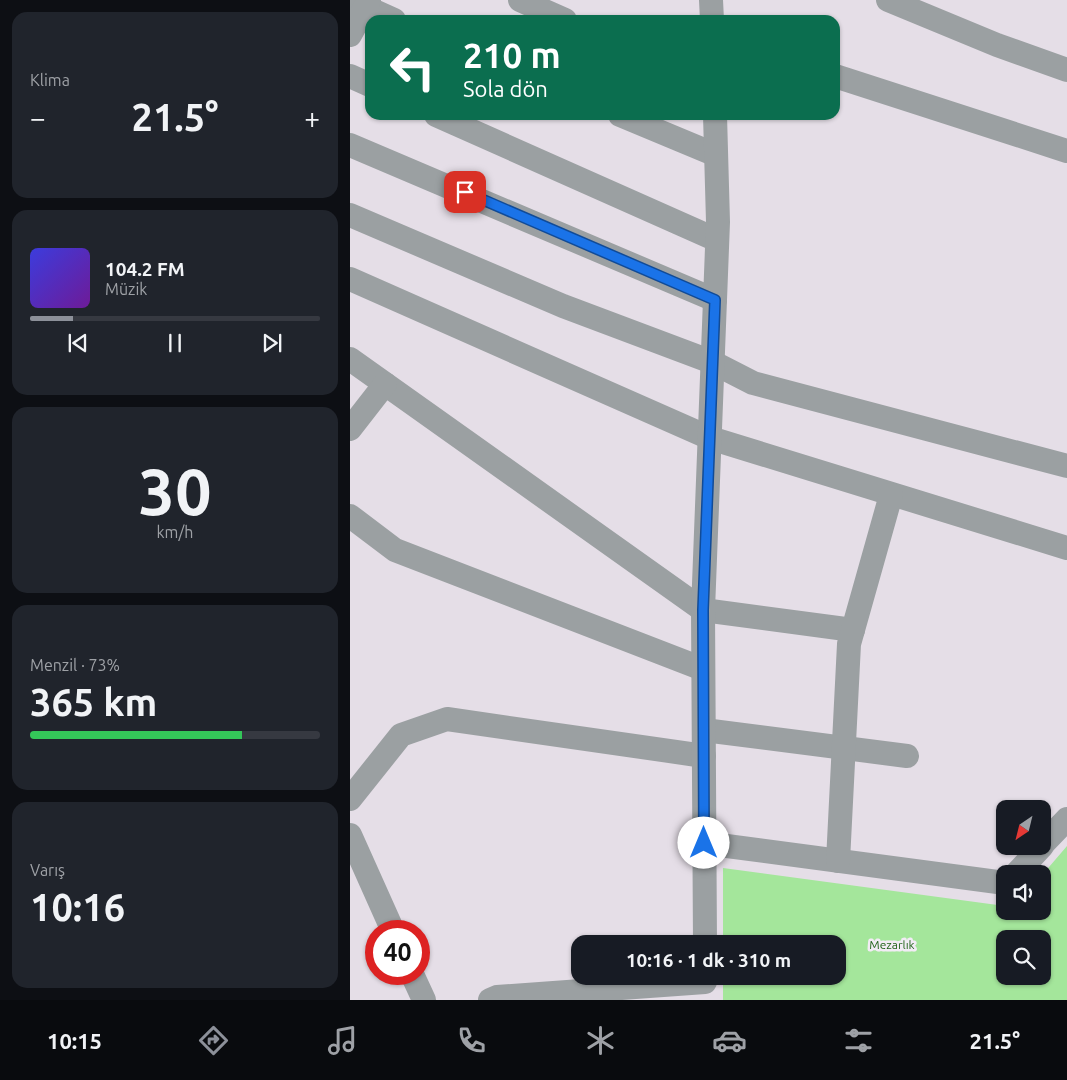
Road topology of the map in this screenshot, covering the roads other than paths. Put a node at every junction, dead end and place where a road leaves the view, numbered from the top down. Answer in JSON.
{"nodes":[{"id":1,"x":520,"y":0,"type":"edge"},
{"id":2,"x":888,"y":0,"type":"edge"},
{"id":3,"x":361,"y":3,"type":"edge"},
{"id":4,"x":384,"y":15,"type":"edge"},
{"id":5,"x":554,"y":15,"type":"edge"},
{"id":6,"x":350,"y":34,"type":"edge"},
{"id":7,"x":1067,"y":70,"type":"edge"},
{"id":8,"x":350,"y":76,"type":"edge"},
{"id":9,"x":840,"y":78,"type":"edge"},
{"id":10,"x":365,"y":83,"type":"edge"},
{"id":11,"x":447,"y":120,"type":"edge"},
{"id":12,"x":632,"y":120,"type":"edge"},
{"id":13,"x":715,"y":120,"type":"edge"},
{"id":14,"x":350,"y":145,"type":"edge"},
{"id":15,"x":1067,"y":150,"type":"edge"},
{"id":16,"x":716,"y":155,"type":"junction"},
{"id":17,"x":350,"y":215,"type":"edge"},
{"id":18,"x":717,"y":240,"type":"junction"},
{"id":19,"x":350,"y":279,"type":"edge"},
{"id":20,"x":715,"y":300,"type":"junction"},
{"id":21,"x":350,"y":360,"type":"edge"},
{"id":22,"x":712,"y":362,"type":"junction"},
{"id":23,"x":385,"y":384,"type":"junction"},
{"id":24,"x":350,"y":429,"type":"edge"},
{"id":25,"x":710,"y":438,"type":"junction"},
{"id":26,"x":1067,"y":466,"type":"edge"},
{"id":27,"x":891,"y":495,"type":"junction"},
{"id":28,"x":350,"y":516,"type":"edge"},
{"id":29,"x":1067,"y":548,"type":"edge"},
{"id":30,"x":703,"y":610,"type":"junction"},
{"id":31,"x":853,"y":630,"type":"junction"},
{"id":32,"x":703,"y":669,"type":"junction"},
{"id":33,"x":704,"y":730,"type":"junction"},
{"id":34,"x":844,"y":750,"type":"junction"},
{"id":35,"x":704,"y":756,"type":"junction"},
{"id":36,"x":907,"y":756,"type":"dead end"},
{"id":37,"x":350,"y":799,"type":"edge"},
{"id":38,"x":1067,"y":819,"type":"edge"},
{"id":39,"x":350,"y":835,"type":"edge"},
{"id":40,"x":1051,"y":836,"type":"edge"},
{"id":41,"x":704,"y":843,"type":"junction"},
{"id":42,"x":1034,"y":855,"type":"edge"},
{"id":43,"x":838,"y":861,"type":"junction"},
{"id":44,"x":1024,"y":865,"type":"edge"},
{"id":45,"x":996,"y":881,"type":"edge"},
{"id":46,"x":388,"y":920,"type":"edge"},
{"id":47,"x":705,"y":935,"type":"edge"},
{"id":48,"x":417,"y":985,"type":"edge"},
{"id":49,"x":705,"y":986,"type":"edge"},
{"id":50,"x":424,"y":1000,"type":"edge"},
{"id":51,"x":490,"y":1000,"type":"edge"}],
"edges":[{"from":1,"to":5,"type":"street"},
{"from":2,"to":7,"type":"street"},
{"from":3,"to":4,"type":"street"},
{"from":3,"to":6,"type":"street"},
{"from":8,"to":10,"type":"street"},
{"from":9,"to":15,"type":"street"},
{"from":11,"to":18,"type":"street"},
{"from":12,"to":16,"type":"street"},
{"from":13,"to":16,"type":"street"},
{"from":14,"to":20,"type":"street"},
{"from":16,"to":18,"type":"street"},
{"from":17,"to":22,"type":"street"},
{"from":18,"to":20,"type":"street"},
{"from":19,"to":25,"type":"street"},
{"from":20,"to":22,"type":"street"},
{"from":21,"to":23,"type":"street"},
{"from":22,"to":25,"type":"street"},
{"from":22,"to":26,"type":"street"},
{"from":23,"to":24,"type":"street"},
{"from":23,"to":30,"type":"street"},
{"from":25,"to":27,"type":"street"},
{"from":25,"to":30,"type":"street"},
{"from":27,"to":29,"type":"street"},
{"from":27,"to":31,"type":"street"},
{"from":28,"to":32,"type":"street"},
{"from":30,"to":31,"type":"street"},
{"from":30,"to":32,"type":"street"},
{"from":31,"to":34,"type":"street"},
{"from":32,"to":33,"type":"street"},
{"from":33,"to":34,"type":"street"},
{"from":33,"to":35,"type":"street"},
{"from":34,"to":36,"type":"street"},
{"from":34,"to":43,"type":"street"},
{"from":35,"to":37,"type":"street"},
{"from":35,"to":41,"type":"street"},
{"from":38,"to":40,"type":"street"},
{"from":39,"to":46,"type":"street"},
{"from":41,"to":43,"type":"street"},
{"from":41,"to":47,"type":"street"},
{"from":42,"to":44,"type":"street"},
{"from":43,"to":45,"type":"street"},
{"from":48,"to":50,"type":"street"},
{"from":49,"to":51,"type":"street"}]}
